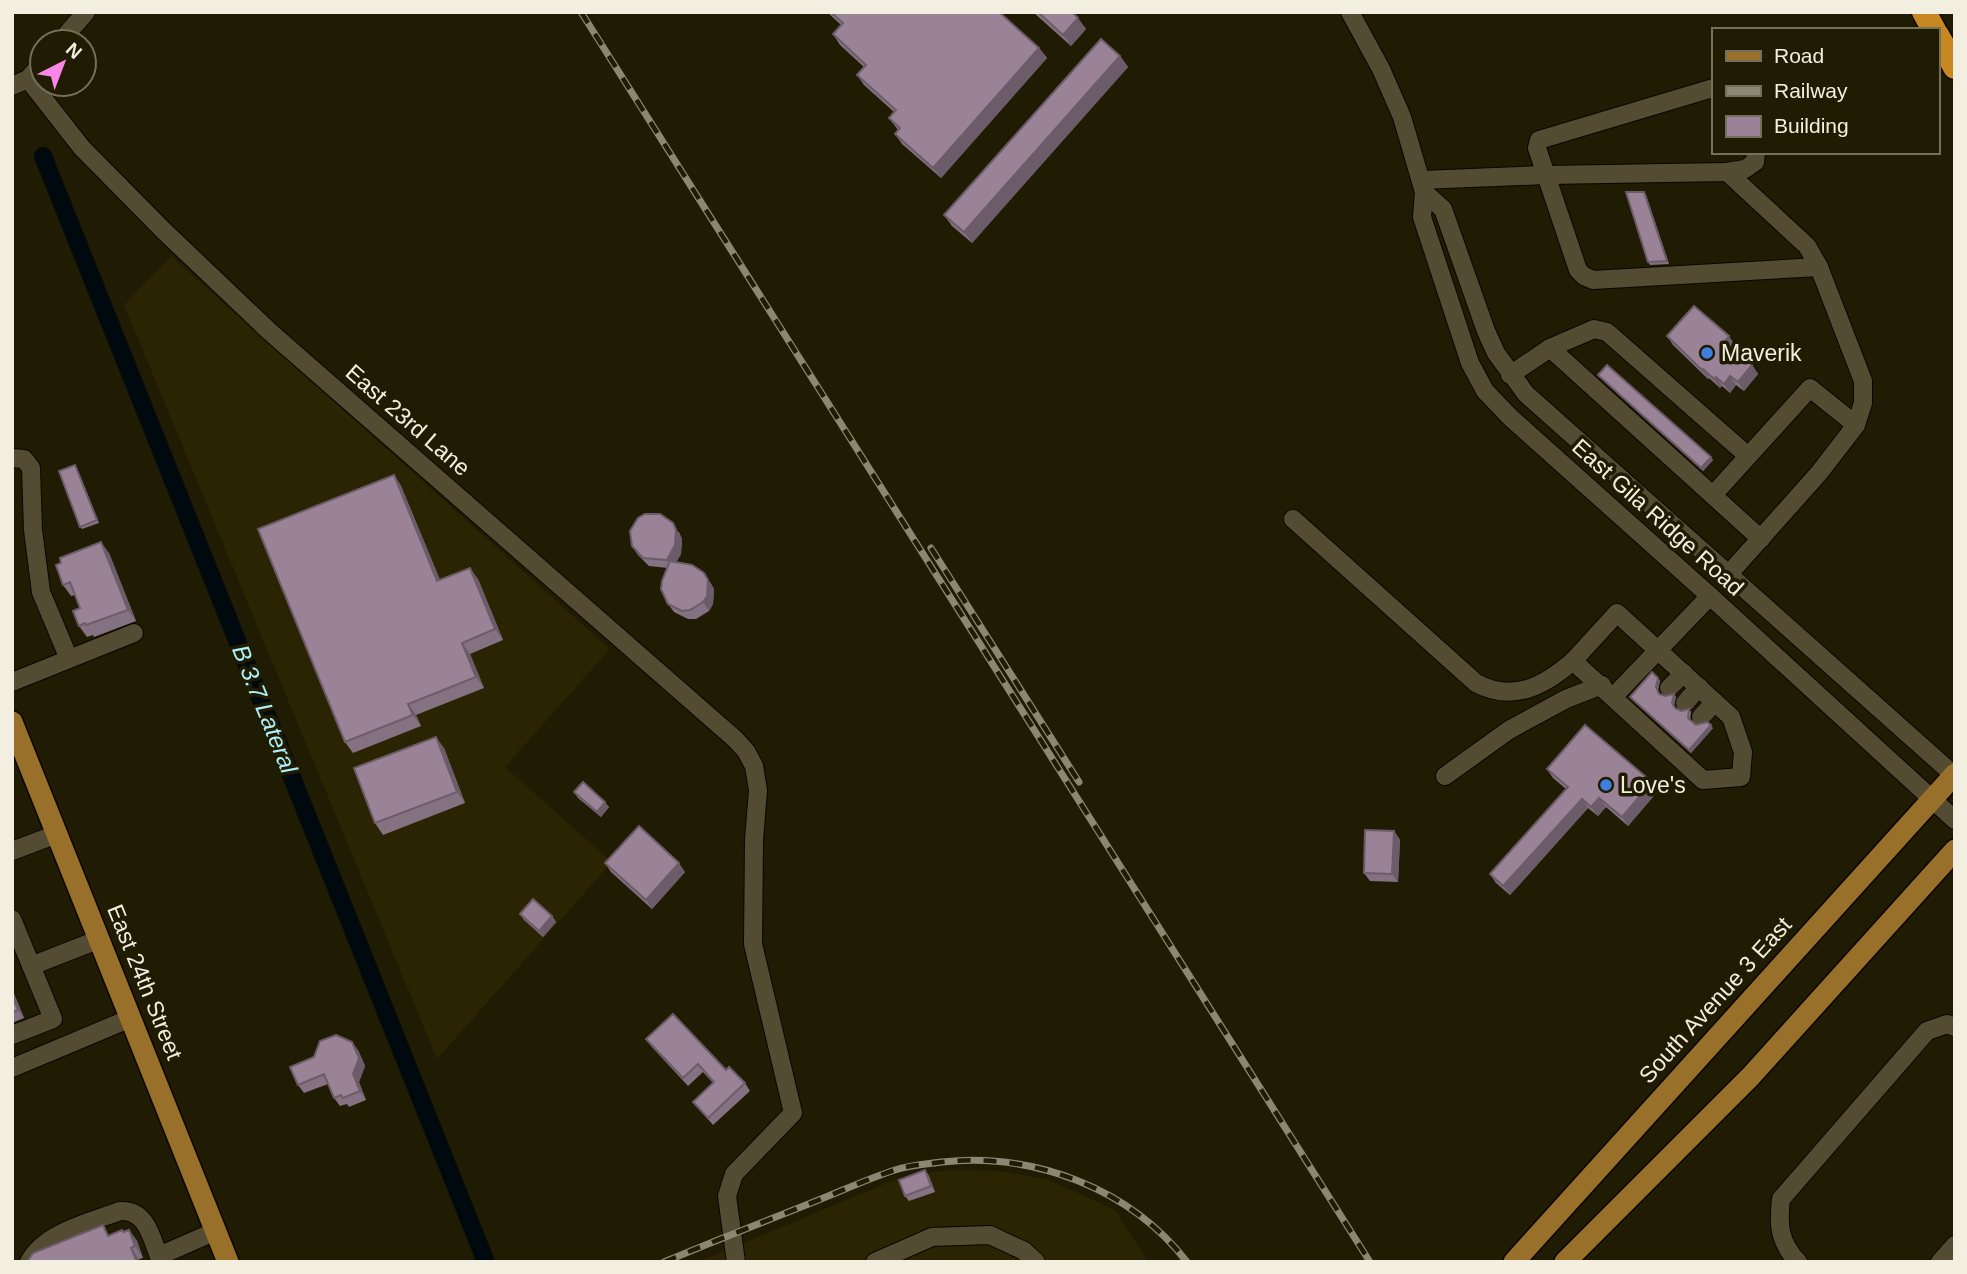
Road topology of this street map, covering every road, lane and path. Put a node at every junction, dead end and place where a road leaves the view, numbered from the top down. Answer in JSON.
{"nodes":[{"id":1,"x":86,"y":12,"type":"edge"},
{"id":2,"x":1350,"y":12,"type":"edge"},
{"id":3,"x":1924,"y":12,"type":"edge"},
{"id":4,"x":72,"y":28,"type":"edge"},
{"id":5,"x":1933,"y":28,"type":"edge"},
{"id":6,"x":1939,"y":39,"type":"edge"},
{"id":7,"x":1955,"y":67,"type":"edge"},
{"id":8,"x":20,"y":82,"type":"edge"},
{"id":9,"x":1712,"y":88,"type":"edge"},
{"id":10,"x":1756,"y":154,"type":"edge"},
{"id":11,"x":1727,"y":172,"type":"junction"},
{"id":12,"x":1546,"y":175,"type":"junction"},
{"id":13,"x":1423,"y":186,"type":"junction"},
{"id":14,"x":1819,"y":267,"type":"junction"},
{"id":15,"x":1550,"y":348,"type":"junction"},
{"id":16,"x":1510,"y":375,"type":"junction"},
{"id":17,"x":1856,"y":425,"type":"junction"},
{"id":18,"x":1748,"y":456,"type":"junction"},
{"id":19,"x":12,"y":458,"type":"edge"},
{"id":20,"x":1713,"y":495,"type":"junction"},
{"id":21,"x":1293,"y":519,"type":"dead end"},
{"id":22,"x":1761,"y":539,"type":"junction"},
{"id":23,"x":1728,"y":575,"type":"junction"},
{"id":24,"x":1710,"y":596,"type":"junction"},
{"id":25,"x":134,"y":633,"type":"dead end"},
{"id":26,"x":1658,"y":649,"type":"junction"},
{"id":27,"x":69,"y":659,"type":"junction"},
{"id":28,"x":1573,"y":661,"type":"junction"},
{"id":29,"x":1684,"y":673,"type":"junction"},
{"id":30,"x":12,"y":682,"type":"edge"},
{"id":31,"x":1699,"y":687,"type":"junction"},
{"id":32,"x":1669,"y":688,"type":"dead end"},
{"id":33,"x":1608,"y":691,"type":"junction"},
{"id":34,"x":1715,"y":702,"type":"junction"},
{"id":35,"x":1685,"y":703,"type":"dead end"},
{"id":36,"x":1701,"y":717,"type":"dead end"},
{"id":37,"x":13,"y":725,"type":"edge"},
{"id":38,"x":1954,"y":775,"type":"edge"},
{"id":39,"x":1445,"y":776,"type":"dead end"},
{"id":40,"x":1932,"y":799,"type":"junction"},
{"id":41,"x":1955,"y":820,"type":"edge"},
{"id":42,"x":57,"y":834,"type":"junction"},
{"id":43,"x":1955,"y":850,"type":"edge"},
{"id":44,"x":12,"y":851,"type":"edge"},
{"id":45,"x":14,"y":929,"type":"edge"},
{"id":46,"x":100,"y":939,"type":"junction"},
{"id":47,"x":31,"y":966,"type":"junction"},
{"id":48,"x":131,"y":1018,"type":"junction"},
{"id":49,"x":1955,"y":1027,"type":"edge"},
{"id":50,"x":12,"y":1035,"type":"edge"},
{"id":51,"x":12,"y":1068,"type":"edge"},
{"id":52,"x":216,"y":1231,"type":"junction"},
{"id":53,"x":1955,"y":1245,"type":"edge"},
{"id":54,"x":160,"y":1259,"type":"edge"},
{"id":55,"x":29,"y":1262,"type":"edge"},
{"id":56,"x":228,"y":1262,"type":"edge"},
{"id":57,"x":736,"y":1262,"type":"edge"},
{"id":58,"x":874,"y":1262,"type":"edge"},
{"id":59,"x":1036,"y":1262,"type":"edge"},
{"id":60,"x":1514,"y":1262,"type":"edge"},
{"id":61,"x":1565,"y":1262,"type":"edge"},
{"id":62,"x":1798,"y":1262,"type":"edge"},
{"id":63,"x":1940,"y":1262,"type":"edge"}],
"edges":[{"from":1,"to":4,"type":"street"},
{"from":2,"to":13,"type":"street","name":"East Gila Ridge Road"},
{"from":3,"to":5,"type":"highway"},
{"from":6,"to":7,"type":"highway"},
{"from":8,"to":57,"type":"street","name":"East 23rd Lane"},
{"from":9,"to":12,"type":"street"},
{"from":10,"to":11,"type":"street"},
{"from":11,"to":12,"type":"street"},
{"from":11,"to":14,"type":"street"},
{"from":12,"to":13,"type":"street"},
{"from":12,"to":14,"type":"street"},
{"from":13,"to":16,"type":"street","name":"East Gila Ridge Road"},
{"from":13,"to":24,"type":"street","name":"East Gila Ridge Road"},
{"from":14,"to":17,"type":"street"},
{"from":15,"to":16,"type":"street"},
{"from":15,"to":18,"type":"street"},
{"from":15,"to":20,"type":"street"},
{"from":16,"to":23,"type":"street","name":"East Gila Ridge Road"},
{"from":17,"to":18,"type":"street"},
{"from":17,"to":22,"type":"street"},
{"from":18,"to":20,"type":"street"},
{"from":19,"to":27,"type":"street"},
{"from":20,"to":22,"type":"street"},
{"from":21,"to":28,"type":"street"},
{"from":22,"to":23,"type":"street"},
{"from":23,"to":38,"type":"street","name":"East Gila Ridge Road"},
{"from":24,"to":26,"type":"street"},
{"from":24,"to":40,"type":"street","name":"East Gila Ridge Road"},
{"from":25,"to":27,"type":"street"},
{"from":26,"to":28,"type":"street"},
{"from":26,"to":29,"type":"street"},
{"from":26,"to":33,"type":"street"},
{"from":27,"to":30,"type":"street"},
{"from":28,"to":33,"type":"street"},
{"from":29,"to":31,"type":"street"},
{"from":29,"to":32,"type":"street"},
{"from":31,"to":34,"type":"street"},
{"from":31,"to":35,"type":"street"},
{"from":33,"to":34,"type":"street"},
{"from":33,"to":39,"type":"street"},
{"from":34,"to":36,"type":"street"},
{"from":37,"to":42,"type":"main road","name":"East 24th Street"},
{"from":38,"to":40,"type":"main road","name":"South Avenue 3 East"},
{"from":40,"to":41,"type":"street","name":"East Gila Ridge Road"},
{"from":40,"to":60,"type":"main road","name":"South Avenue 3 East"},
{"from":42,"to":44,"type":"street"},
{"from":42,"to":46,"type":"main road","name":"East 24th Street"},
{"from":43,"to":61,"type":"main road"},
{"from":45,"to":47,"type":"street"},
{"from":46,"to":47,"type":"street"},
{"from":46,"to":48,"type":"main road","name":"East 24th Street"},
{"from":47,"to":50,"type":"street"},
{"from":48,"to":51,"type":"street"},
{"from":48,"to":52,"type":"main road","name":"East 24th Street"},
{"from":49,"to":62,"type":"street"},
{"from":52,"to":54,"type":"street"},
{"from":52,"to":56,"type":"main road","name":"East 24th Street"},
{"from":53,"to":63,"type":"street"},
{"from":54,"to":55,"type":"street"},
{"from":58,"to":59,"type":"street"}]}
